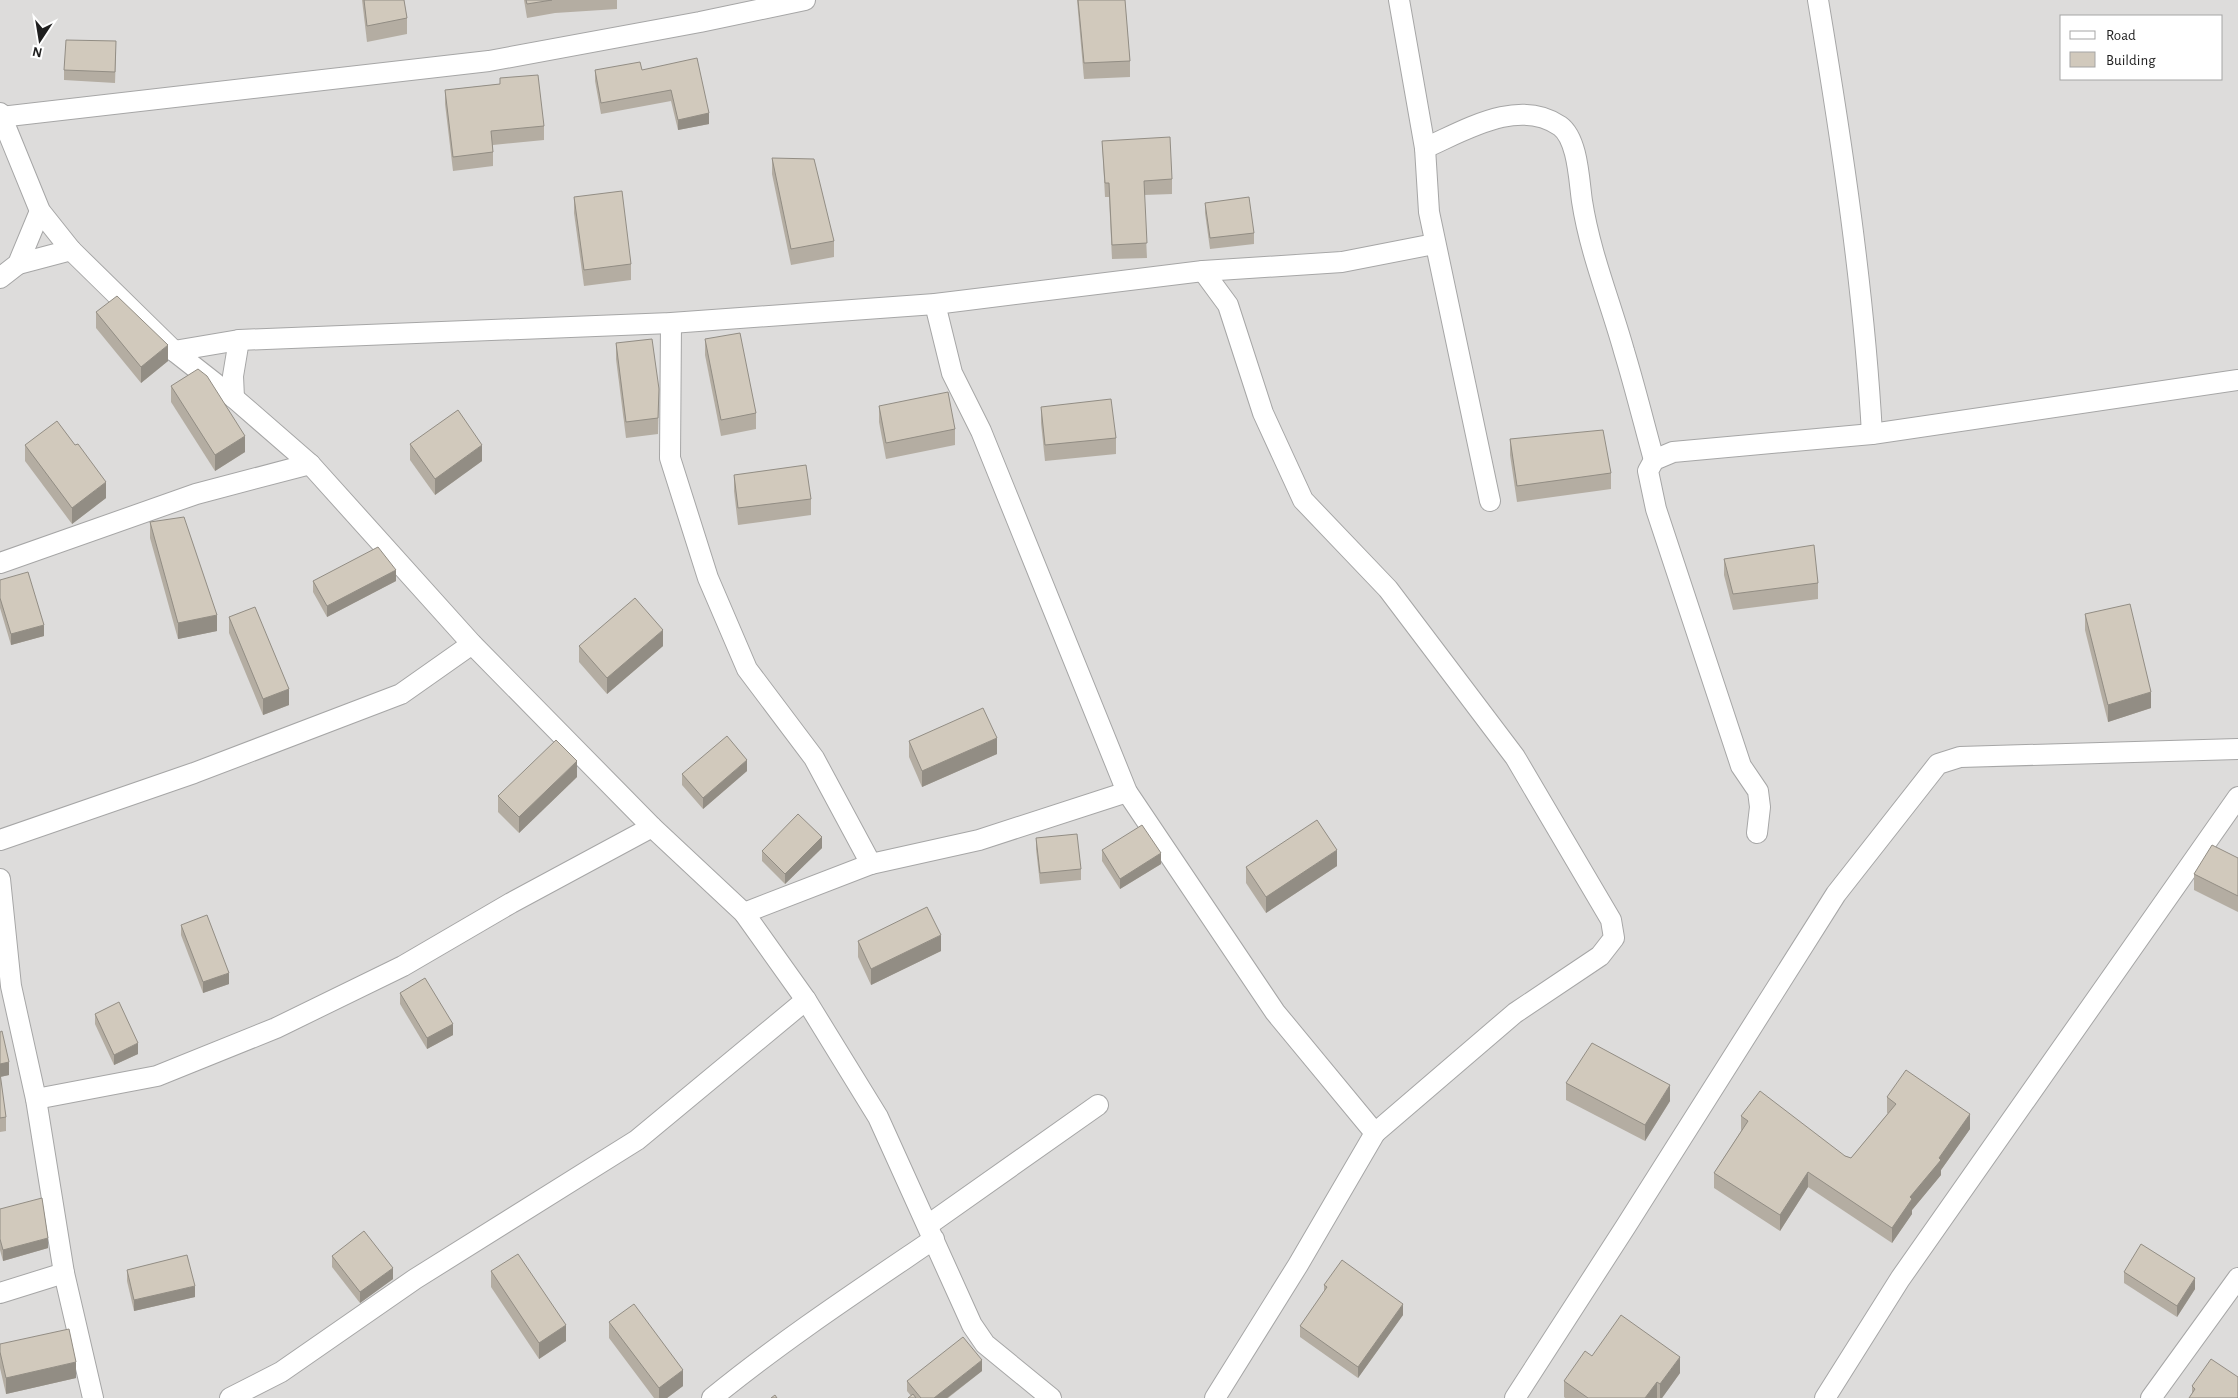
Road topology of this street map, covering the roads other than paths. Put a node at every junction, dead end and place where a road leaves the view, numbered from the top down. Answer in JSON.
{"nodes":[{"id":1,"x":805,"y":0,"type":"edge"},
{"id":2,"x":1399,"y":0,"type":"edge"},
{"id":3,"x":1818,"y":0,"type":"edge"},
{"id":4,"x":0,"y":116,"type":"edge"},
{"id":5,"x":1424,"y":148,"type":"junction"},
{"id":6,"x":40,"y":211,"type":"junction"},
{"id":7,"x":1434,"y":244,"type":"junction"},
{"id":8,"x":71,"y":250,"type":"junction"},
{"id":9,"x":18,"y":264,"type":"junction"},
{"id":10,"x":1203,"y":270,"type":"junction"},
{"id":11,"x":1240,"y":270,"type":"junction"},
{"id":12,"x":0,"y":278,"type":"edge"},
{"id":13,"x":935,"y":304,"type":"junction"},
{"id":14,"x":1228,"y":305,"type":"junction"},
{"id":15,"x":671,"y":323,"type":"junction"},
{"id":16,"x":239,"y":340,"type":"junction"},
{"id":17,"x":174,"y":351,"type":"junction"},
{"id":18,"x":2238,"y":380,"type":"edge"},
{"id":19,"x":234,"y":398,"type":"junction"},
{"id":20,"x":1872,"y":434,"type":"junction"},
{"id":21,"x":1654,"y":460,"type":"junction"},
{"id":22,"x":310,"y":464,"type":"junction"},
{"id":23,"x":1490,"y":501,"type":"dead end"},
{"id":24,"x":0,"y":563,"type":"edge"},
{"id":25,"x":472,"y":644,"type":"junction"},
{"id":26,"x":2238,"y":749,"type":"edge"},
{"id":27,"x":1127,"y":792,"type":"junction"},
{"id":28,"x":2238,"y":797,"type":"edge"},
{"id":29,"x":652,"y":827,"type":"junction"},
{"id":30,"x":1756,"y":833,"type":"dead end"},
{"id":31,"x":0,"y":840,"type":"edge"},
{"id":32,"x":870,"y":864,"type":"junction"},
{"id":33,"x":0,"y":879,"type":"edge"},
{"id":34,"x":744,"y":913,"type":"junction"},
{"id":35,"x":806,"y":1000,"type":"junction"},
{"id":36,"x":36,"y":1100,"type":"junction"},
{"id":37,"x":1098,"y":1105,"type":"dead end"},
{"id":38,"x":1375,"y":1133,"type":"junction"},
{"id":39,"x":931,"y":1232,"type":"junction"},
{"id":40,"x":64,"y":1273,"type":"junction"},
{"id":41,"x":2238,"y":1278,"type":"edge"},
{"id":42,"x":0,"y":1294,"type":"edge"},
{"id":43,"x":93,"y":1398,"type":"edge"},
{"id":44,"x":230,"y":1398,"type":"edge"},
{"id":45,"x":712,"y":1398,"type":"edge"},
{"id":46,"x":1051,"y":1398,"type":"edge"},
{"id":47,"x":1215,"y":1398,"type":"edge"},
{"id":48,"x":1515,"y":1398,"type":"edge"},
{"id":49,"x":1825,"y":1398,"type":"edge"},
{"id":50,"x":2151,"y":1398,"type":"edge"}],
"edges":[{"from":1,"to":4,"type":"street"},
{"from":2,"to":5,"type":"street"},
{"from":3,"to":20,"type":"street"},
{"from":4,"to":6,"type":"street"},
{"from":5,"to":7,"type":"street"},
{"from":5,"to":21,"type":"street"},
{"from":6,"to":8,"type":"street"},
{"from":6,"to":9,"type":"street"},
{"from":7,"to":11,"type":"street"},
{"from":7,"to":23,"type":"street"},
{"from":8,"to":9,"type":"street"},
{"from":8,"to":17,"type":"street"},
{"from":9,"to":12,"type":"street"},
{"from":10,"to":11,"type":"street"},
{"from":10,"to":13,"type":"street"},
{"from":10,"to":14,"type":"street"},
{"from":11,"to":14,"type":"street"},
{"from":13,"to":15,"type":"street"},
{"from":13,"to":27,"type":"street"},
{"from":14,"to":38,"type":"street"},
{"from":15,"to":16,"type":"street"},
{"from":15,"to":32,"type":"street"},
{"from":16,"to":17,"type":"street"},
{"from":16,"to":19,"type":"street"},
{"from":17,"to":19,"type":"street"},
{"from":18,"to":20,"type":"street"},
{"from":19,"to":22,"type":"street"},
{"from":20,"to":21,"type":"street"},
{"from":21,"to":30,"type":"street"},
{"from":22,"to":24,"type":"street"},
{"from":22,"to":25,"type":"street"},
{"from":25,"to":29,"type":"street"},
{"from":25,"to":31,"type":"street"},
{"from":26,"to":48,"type":"street"},
{"from":27,"to":32,"type":"street"},
{"from":27,"to":38,"type":"street"},
{"from":28,"to":49,"type":"street"},
{"from":29,"to":34,"type":"street"},
{"from":29,"to":36,"type":"street"},
{"from":32,"to":34,"type":"street"},
{"from":33,"to":36,"type":"street"},
{"from":34,"to":35,"type":"street"},
{"from":35,"to":39,"type":"street"},
{"from":35,"to":44,"type":"street"},
{"from":36,"to":40,"type":"street"},
{"from":37,"to":39,"type":"street"},
{"from":38,"to":47,"type":"street"},
{"from":39,"to":45,"type":"street"},
{"from":39,"to":46,"type":"street"},
{"from":40,"to":42,"type":"street"},
{"from":40,"to":43,"type":"street"},
{"from":41,"to":50,"type":"street"}]}
